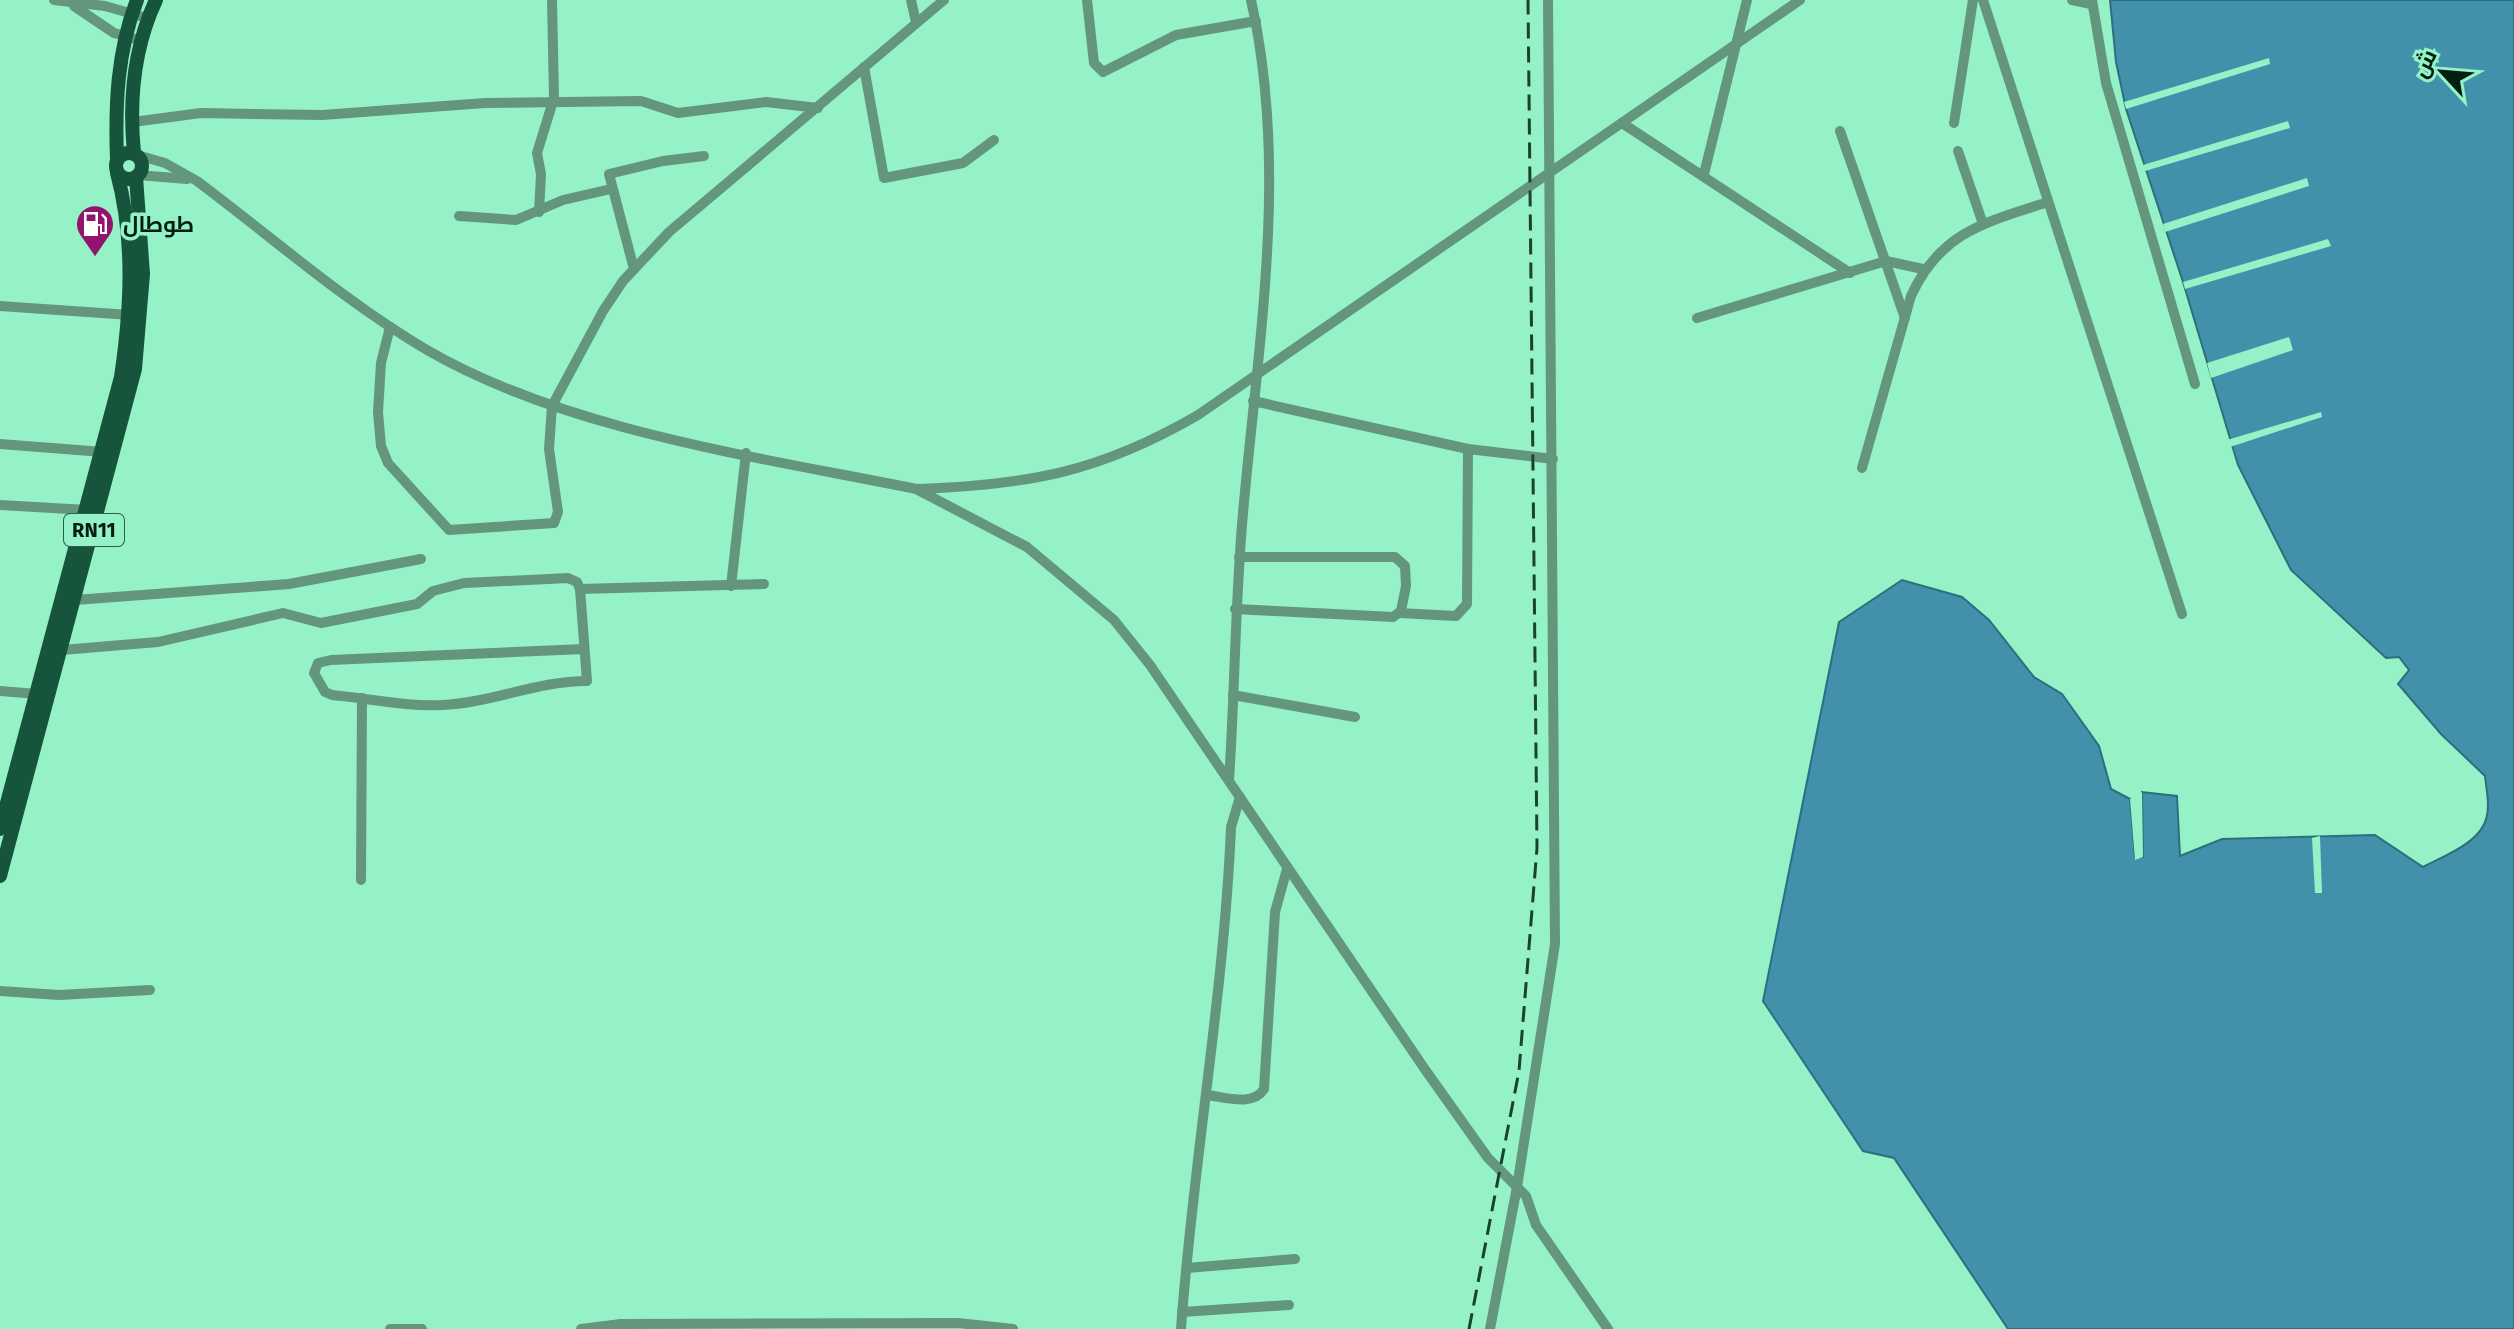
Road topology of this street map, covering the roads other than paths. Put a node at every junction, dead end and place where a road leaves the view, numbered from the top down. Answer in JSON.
{"nodes":[{"id":1,"x":54,"y":0,"type":"edge"},
{"id":2,"x":156,"y":0,"type":"edge"},
{"id":3,"x":552,"y":0,"type":"edge"},
{"id":4,"x":911,"y":0,"type":"edge"},
{"id":5,"x":944,"y":0,"type":"edge"},
{"id":6,"x":1087,"y":0,"type":"edge"},
{"id":7,"x":1251,"y":0,"type":"edge"},
{"id":8,"x":1548,"y":0,"type":"edge"},
{"id":9,"x":1747,"y":0,"type":"edge"},
{"id":10,"x":1800,"y":0,"type":"edge"},
{"id":11,"x":1973,"y":0,"type":"edge"},
{"id":12,"x":1983,"y":0,"type":"edge"},
{"id":13,"x":2072,"y":0,"type":"edge"},
{"id":14,"x":2092,"y":2,"type":"edge"},
{"id":15,"x":72,"y":4,"type":"junction"},
{"id":16,"x":135,"y":7,"type":"edge"},
{"id":17,"x":147,"y":18,"type":"junction"},
{"id":18,"x":1256,"y":21,"type":"junction"},
{"id":19,"x":916,"y":22,"type":"junction"},
{"id":20,"x":125,"y":37,"type":"junction"},
{"id":21,"x":142,"y":41,"type":"junction"},
{"id":22,"x":1733,"y":44,"type":"junction"},
{"id":23,"x":864,"y":67,"type":"junction"},
{"id":24,"x":553,"y":104,"type":"junction"},
{"id":25,"x":818,"y":108,"type":"junction"},
{"id":26,"x":133,"y":122,"type":"junction"},
{"id":27,"x":1622,"y":123,"type":"junction"},
{"id":28,"x":1954,"y":123,"type":"dead end"},
{"id":29,"x":1840,"y":131,"type":"dead end"},
{"id":30,"x":994,"y":140,"type":"dead end"},
{"id":31,"x":1958,"y":151,"type":"dead end"},
{"id":32,"x":136,"y":154,"type":"junction"},
{"id":33,"x":704,"y":156,"type":"dead end"},
{"id":34,"x":117,"y":166,"type":"junction"},
{"id":35,"x":1551,"y":173,"type":"junction"},
{"id":36,"x":1704,"y":174,"type":"junction"},
{"id":37,"x":137,"y":176,"type":"junction"},
{"id":38,"x":197,"y":181,"type":"junction"},
{"id":39,"x":611,"y":189,"type":"junction"},
{"id":40,"x":2048,"y":202,"type":"junction"},
{"id":41,"x":539,"y":212,"type":"junction"},
{"id":42,"x":459,"y":216,"type":"dead end"},
{"id":43,"x":1983,"y":224,"type":"junction"},
{"id":44,"x":1886,"y":261,"type":"junction"},
{"id":45,"x":634,"y":269,"type":"junction"},
{"id":46,"x":1923,"y":269,"type":"junction"},
{"id":47,"x":1850,"y":273,"type":"junction"},
{"id":48,"x":0,"y":306,"type":"edge"},
{"id":49,"x":130,"y":315,"type":"junction"},
{"id":50,"x":1697,"y":318,"type":"dead end"},
{"id":51,"x":1906,"y":319,"type":"junction"},
{"id":52,"x":390,"y":327,"type":"junction"},
{"id":53,"x":1255,"y":377,"type":"junction"},
{"id":54,"x":2195,"y":384,"type":"dead end"},
{"id":55,"x":1253,"y":401,"type":"junction"},
{"id":56,"x":552,"y":406,"type":"junction"},
{"id":57,"x":0,"y":444,"type":"edge"},
{"id":58,"x":1468,"y":449,"type":"junction"},
{"id":59,"x":103,"y":452,"type":"junction"},
{"id":60,"x":746,"y":453,"type":"junction"},
{"id":61,"x":1553,"y":459,"type":"junction"},
{"id":62,"x":1862,"y":468,"type":"dead end"},
{"id":63,"x":916,"y":489,"type":"junction"},
{"id":64,"x":0,"y":505,"type":"edge"},
{"id":65,"x":87,"y":510,"type":"junction"},
{"id":66,"x":1239,"y":557,"type":"junction"},
{"id":67,"x":421,"y":559,"type":"dead end"},
{"id":68,"x":764,"y":584,"type":"dead end"},
{"id":69,"x":731,"y":586,"type":"junction"},
{"id":70,"x":580,"y":589,"type":"junction"},
{"id":71,"x":75,"y":600,"type":"junction"},
{"id":72,"x":1235,"y":609,"type":"junction"},
{"id":73,"x":1399,"y":613,"type":"junction"},
{"id":74,"x":2182,"y":614,"type":"dead end"},
{"id":75,"x":584,"y":649,"type":"junction"},
{"id":76,"x":62,"y":650,"type":"junction"},
{"id":77,"x":0,"y":691,"type":"edge"},
{"id":78,"x":37,"y":694,"type":"junction"},
{"id":79,"x":1233,"y":695,"type":"junction"},
{"id":80,"x":362,"y":698,"type":"junction"},
{"id":81,"x":1355,"y":717,"type":"dead end"},
{"id":82,"x":1229,"y":780,"type":"junction"},
{"id":83,"x":1240,"y":797,"type":"junction"},
{"id":84,"x":3,"y":807,"type":"edge"},
{"id":85,"x":0,"y":829,"type":"edge"},
{"id":86,"x":1287,"y":869,"type":"junction"},
{"id":87,"x":0,"y":876,"type":"edge"},
{"id":88,"x":361,"y":880,"type":"dead end"},
{"id":89,"x":150,"y":990,"type":"dead end"},
{"id":90,"x":0,"y":991,"type":"edge"},
{"id":91,"x":1207,"y":1095,"type":"junction"},
{"id":92,"x":1517,"y":1187,"type":"junction"},
{"id":93,"x":1295,"y":1259,"type":"dead end"},
{"id":94,"x":1187,"y":1268,"type":"junction"},
{"id":95,"x":1289,"y":1305,"type":"dead end"},
{"id":96,"x":1182,"y":1312,"type":"junction"},
{"id":97,"x":836,"y":1327,"type":"edge"},
{"id":98,"x":390,"y":1329,"type":"edge"},
{"id":99,"x":422,"y":1329,"type":"edge"},
{"id":100,"x":581,"y":1329,"type":"edge"},
{"id":101,"x":1013,"y":1329,"type":"edge"},
{"id":102,"x":1181,"y":1329,"type":"edge"},
{"id":103,"x":1490,"y":1329,"type":"edge"},
{"id":104,"x":1608,"y":1329,"type":"edge"}],
"edges":[{"from":1,"to":15,"type":"street"},
{"from":2,"to":17,"type":"main road","number":"RN11"},
{"from":3,"to":24,"type":"street"},
{"from":4,"to":19,"type":"street"},
{"from":5,"to":19,"type":"street"},
{"from":6,"to":18,"type":"street"},
{"from":7,"to":18,"type":"street"},
{"from":8,"to":35,"type":"street"},
{"from":9,"to":22,"type":"street"},
{"from":10,"to":22,"type":"street"},
{"from":11,"to":28,"type":"street"},
{"from":12,"to":40,"type":"street"},
{"from":13,"to":14,"type":"street"},
{"from":14,"to":54,"type":"street"},
{"from":15,"to":16,"type":"street"},
{"from":15,"to":20,"type":"street"},
{"from":16,"to":17,"type":"street"},
{"from":16,"to":20,"type":"main road","number":"RN11"},
{"from":17,"to":21,"type":"main road","number":"RN11"},
{"from":18,"to":53,"type":"street"},
{"from":19,"to":23,"type":"street"},
{"from":20,"to":21,"type":"street"},
{"from":20,"to":34,"type":"main road","number":"RN11"},
{"from":21,"to":26,"type":"main road","number":"RN11"},
{"from":22,"to":27,"type":"street"},
{"from":22,"to":36,"type":"street"},
{"from":23,"to":25,"type":"street"},
{"from":23,"to":30,"type":"street"},
{"from":24,"to":25,"type":"street"},
{"from":24,"to":26,"type":"street"},
{"from":24,"to":41,"type":"street"},
{"from":25,"to":45,"type":"street"},
{"from":26,"to":32,"type":"main road","number":"RN11"},
{"from":27,"to":35,"type":"street"},
{"from":27,"to":36,"type":"street"},
{"from":29,"to":44,"type":"street"},
{"from":31,"to":43,"type":"street"},
{"from":32,"to":34,"type":"main road"},
{"from":32,"to":37,"type":"main road","number":"RN11"},
{"from":32,"to":38,"type":"street"},
{"from":33,"to":39,"type":"street"},
{"from":34,"to":37,"type":"main road"},
{"from":34,"to":49,"type":"main road","number":"RN11"},
{"from":35,"to":53,"type":"street"},
{"from":35,"to":61,"type":"street"},
{"from":36,"to":47,"type":"street"},
{"from":37,"to":38,"type":"street"},
{"from":37,"to":71,"type":"main road","number":"RN11"},
{"from":38,"to":52,"type":"street"},
{"from":39,"to":41,"type":"street"},
{"from":39,"to":45,"type":"street"},
{"from":40,"to":43,"type":"street"},
{"from":40,"to":74,"type":"street"},
{"from":41,"to":42,"type":"street"},
{"from":43,"to":46,"type":"street"},
{"from":44,"to":46,"type":"street"},
{"from":44,"to":47,"type":"street"},
{"from":44,"to":51,"type":"street"},
{"from":45,"to":56,"type":"street"},
{"from":46,"to":51,"type":"street"},
{"from":47,"to":50,"type":"street"},
{"from":48,"to":49,"type":"street"},
{"from":49,"to":59,"type":"main road","number":"RN11"},
{"from":51,"to":62,"type":"street"},
{"from":52,"to":56,"type":"street"},
{"from":52,"to":56,"type":"street"},
{"from":53,"to":55,"type":"street"},
{"from":53,"to":63,"type":"street"},
{"from":55,"to":58,"type":"street"},
{"from":55,"to":66,"type":"street"},
{"from":56,"to":60,"type":"street"},
{"from":57,"to":59,"type":"street"},
{"from":58,"to":61,"type":"street"},
{"from":58,"to":73,"type":"street"},
{"from":59,"to":65,"type":"main road","number":"RN11"},
{"from":60,"to":63,"type":"street"},
{"from":60,"to":69,"type":"street"},
{"from":61,"to":92,"type":"street"},
{"from":63,"to":82,"type":"street"},
{"from":64,"to":65,"type":"street"},
{"from":65,"to":78,"type":"main road","number":"RN11"},
{"from":66,"to":72,"type":"street"},
{"from":66,"to":73,"type":"street"},
{"from":67,"to":71,"type":"street"},
{"from":68,"to":69,"type":"street"},
{"from":69,"to":70,"type":"street"},
{"from":70,"to":75,"type":"street"},
{"from":70,"to":76,"type":"street"},
{"from":71,"to":76,"type":"main road","number":"RN11"},
{"from":72,"to":73,"type":"street"},
{"from":72,"to":79,"type":"street"},
{"from":75,"to":80,"type":"street"},
{"from":75,"to":80,"type":"street"},
{"from":76,"to":87,"type":"main road","number":"RN11"},
{"from":77,"to":78,"type":"street"},
{"from":78,"to":84,"type":"main road","number":"RN11"},
{"from":79,"to":81,"type":"street"},
{"from":79,"to":82,"type":"street"},
{"from":80,"to":88,"type":"street"},
{"from":82,"to":83,"type":"street"},
{"from":83,"to":86,"type":"street"},
{"from":83,"to":91,"type":"street"},
{"from":84,"to":85,"type":"main road","number":"RN11"},
{"from":86,"to":91,"type":"street"},
{"from":86,"to":92,"type":"street"},
{"from":89,"to":90,"type":"street"},
{"from":91,"to":94,"type":"street"},
{"from":92,"to":103,"type":"street"},
{"from":92,"to":104,"type":"street"},
{"from":93,"to":94,"type":"street"},
{"from":94,"to":96,"type":"street"},
{"from":95,"to":96,"type":"street"},
{"from":96,"to":102,"type":"street"},
{"from":97,"to":100,"type":"street"},
{"from":97,"to":101,"type":"street"},
{"from":98,"to":99,"type":"street"}]}
